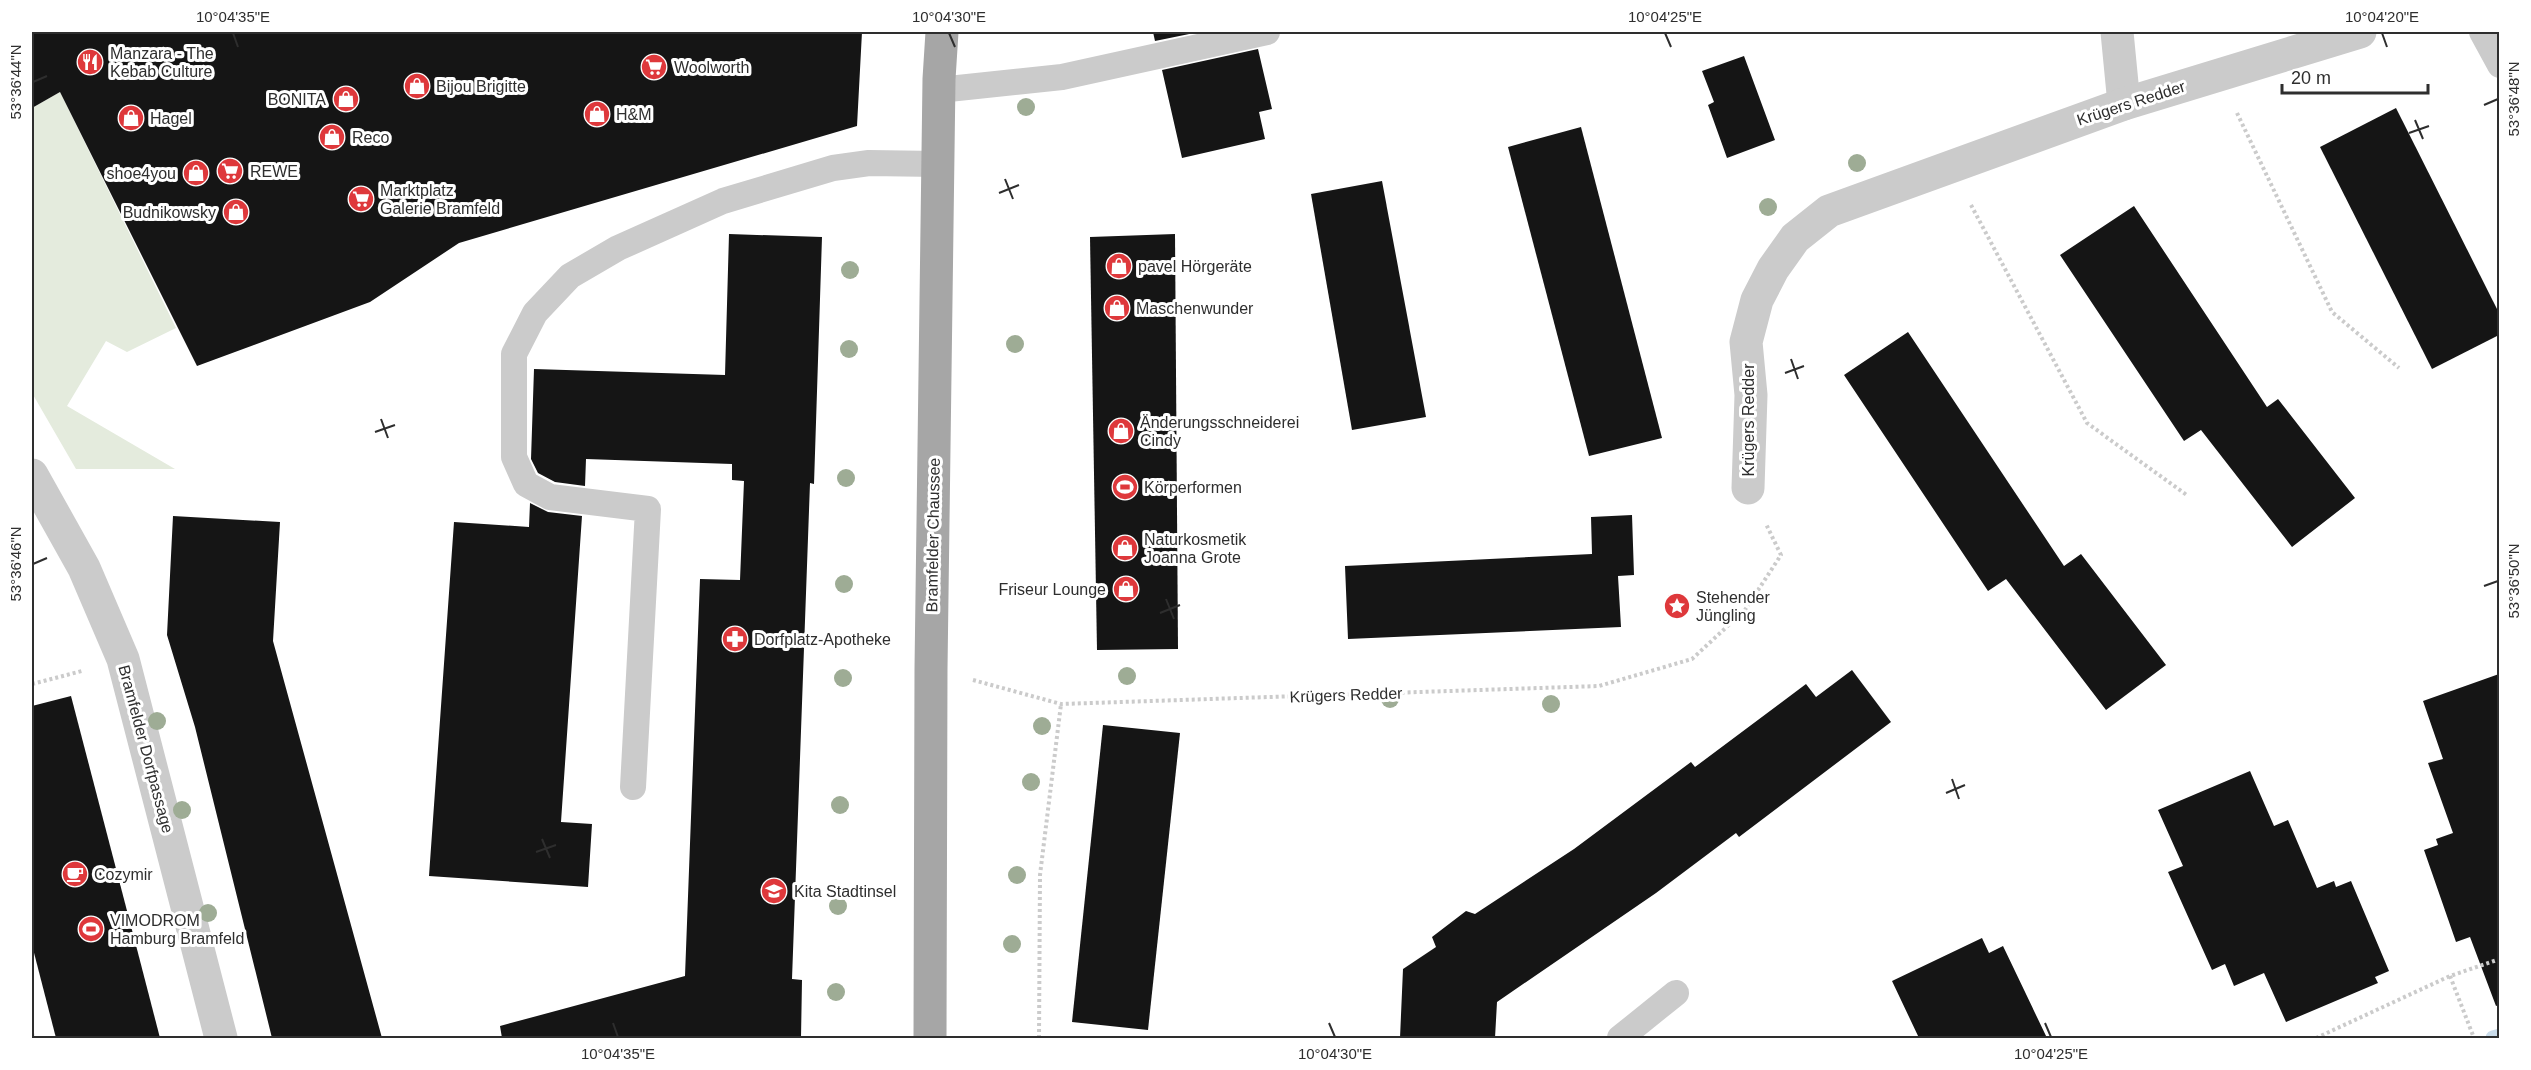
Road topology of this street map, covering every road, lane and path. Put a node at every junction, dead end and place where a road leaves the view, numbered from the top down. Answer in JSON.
{"nodes":[{"id":1,"x":942,"y":32,"type":"edge"},
{"id":2,"x":1267,"y":32,"type":"edge"},
{"id":3,"x":2117,"y":32,"type":"edge"},
{"id":4,"x":2360,"y":32,"type":"edge"},
{"id":5,"x":2482,"y":32,"type":"edge"},
{"id":6,"x":2499,"y":65,"type":"edge"},
{"id":7,"x":2219,"y":75,"type":"junction"},
{"id":8,"x":939,"y":90,"type":"junction"},
{"id":9,"x":2124,"y":104,"type":"junction"},
{"id":10,"x":938,"y":164,"type":"junction"},
{"id":11,"x":1950,"y":167,"type":"junction"},
{"id":12,"x":2399,"y":368,"type":"dead end"},
{"id":13,"x":32,"y":475,"type":"edge"},
{"id":14,"x":1748,"y":488,"type":"joint"},
{"id":15,"x":2188,"y":496,"type":"dead end"},
{"id":16,"x":123,"y":659,"type":"junction"},
{"id":17,"x":931,"y":669,"type":"junction"},
{"id":18,"x":32,"y":684,"type":"edge"},
{"id":19,"x":1061,"y":704,"type":"junction"},
{"id":20,"x":633,"y":787,"type":"dead end"},
{"id":21,"x":2499,"y":958,"type":"edge"},
{"id":22,"x":2450,"y":976,"type":"junction"},
{"id":23,"x":1676,"y":993,"type":"dead end"},
{"id":24,"x":32,"y":1033,"type":"edge"},
{"id":25,"x":33,"y":1038,"type":"edge"},
{"id":26,"x":221,"y":1038,"type":"edge"},
{"id":27,"x":930,"y":1038,"type":"edge"},
{"id":28,"x":1039,"y":1038,"type":"edge"},
{"id":29,"x":1620,"y":1038,"type":"edge"},
{"id":30,"x":2316,"y":1038,"type":"edge"},
{"id":31,"x":2474,"y":1038,"type":"edge"}],
"edges":[{"from":1,"to":8,"type":"main road","name":"Bramfelder Chaussee"},
{"from":2,"to":8,"type":"lane"},
{"from":3,"to":9,"type":"street"},
{"from":4,"to":7,"type":"street","name":"Krügers Redder"},
{"from":5,"to":6,"type":"lane"},
{"from":7,"to":9,"type":"street","name":"Krügers Redder"},
{"from":7,"to":12,"type":"path"},
{"from":8,"to":10,"type":"main road","name":"Bramfelder Chaussee"},
{"from":9,"to":11,"type":"street","name":"Krügers Redder"},
{"from":10,"to":17,"type":"main road","name":"Bramfelder Chaussee"},
{"from":10,"to":20,"type":"lane"},
{"from":11,"to":14,"type":"street","name":"Krügers Redder"},
{"from":11,"to":15,"type":"path"},
{"from":13,"to":16,"type":"street","name":"Bramfelder Dorfpassage"},
{"from":14,"to":19,"type":"path","name":"Krügers Redder"},
{"from":16,"to":18,"type":"path"},
{"from":16,"to":26,"type":"street","name":"Bramfelder Dorfpassage"},
{"from":17,"to":19,"type":"path","name":"Krügers Redder"},
{"from":17,"to":27,"type":"main road","name":"Bramfelder Chaussee"},
{"from":19,"to":28,"type":"path"},
{"from":21,"to":22,"type":"path"},
{"from":22,"to":30,"type":"path"},
{"from":22,"to":31,"type":"path"},
{"from":23,"to":29,"type":"lane"},
{"from":24,"to":25,"type":"path"}]}
